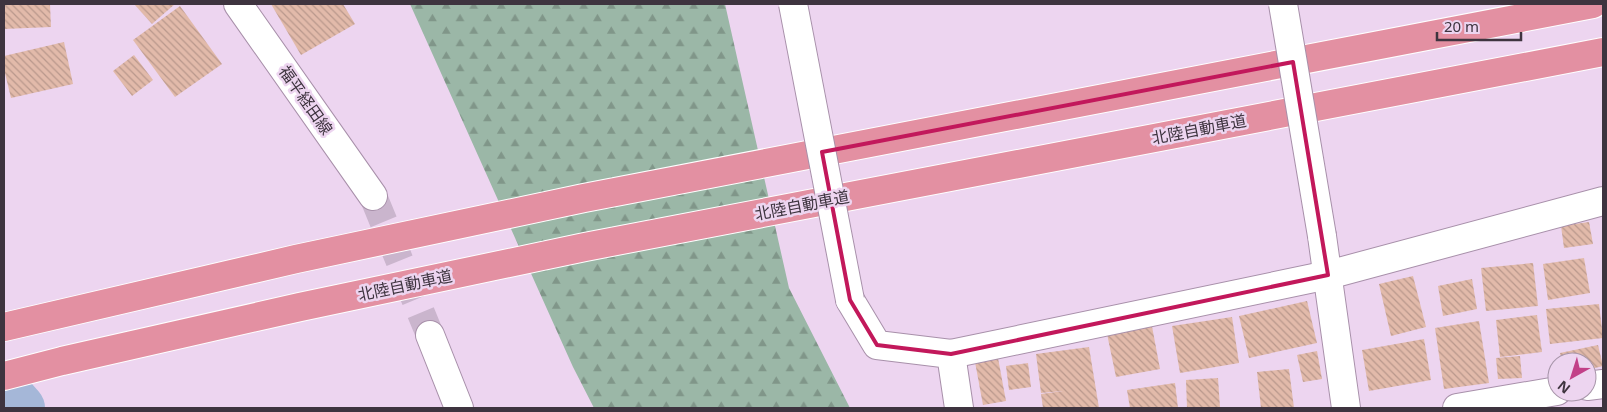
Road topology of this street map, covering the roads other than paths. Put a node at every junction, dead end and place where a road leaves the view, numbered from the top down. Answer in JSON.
{"nodes":[{"id":1,"x":238,"y":4,"type":"edge"},
{"id":2,"x":793,"y":4,"type":"edge"},
{"id":3,"x":1283,"y":4,"type":"edge"},
{"id":4,"x":1593,"y":4,"type":"edge"},
{"id":5,"x":1603,"y":52,"type":"edge"},
{"id":6,"x":373,"y":196,"type":"tunnel mouth"},
{"id":7,"x":1603,"y":201,"type":"edge"},
{"id":8,"x":1328,"y":275,"type":"junction"},
{"id":9,"x":4,"y":327,"type":"edge"},
{"id":10,"x":430,"y":335,"type":"tunnel mouth"},
{"id":11,"x":951,"y":354,"type":"junction"},
{"id":12,"x":4,"y":376,"type":"edge"},
{"id":13,"x":1547,"y":394,"type":"edge"},
{"id":14,"x":458,"y":408,"type":"edge"},
{"id":15,"x":959,"y":408,"type":"edge"},
{"id":16,"x":1346,"y":408,"type":"edge"},
{"id":17,"x":1457,"y":408,"type":"edge"}],
"edges":[{"from":1,"to":6,"type":"street","name":"福平経田線"},
{"from":2,"to":11,"type":"street","bridge":true},
{"from":3,"to":8,"type":"street","bridge":true},
{"from":4,"to":9,"type":"highway"},
{"from":5,"to":12,"type":"highway","name":"北陸自動車道"},
{"from":7,"to":8,"type":"street"},
{"from":8,"to":11,"type":"street"},
{"from":8,"to":16,"type":"street"},
{"from":10,"to":14,"type":"street"},
{"from":11,"to":15,"type":"street"},
{"from":13,"to":17,"type":"street"}]}
